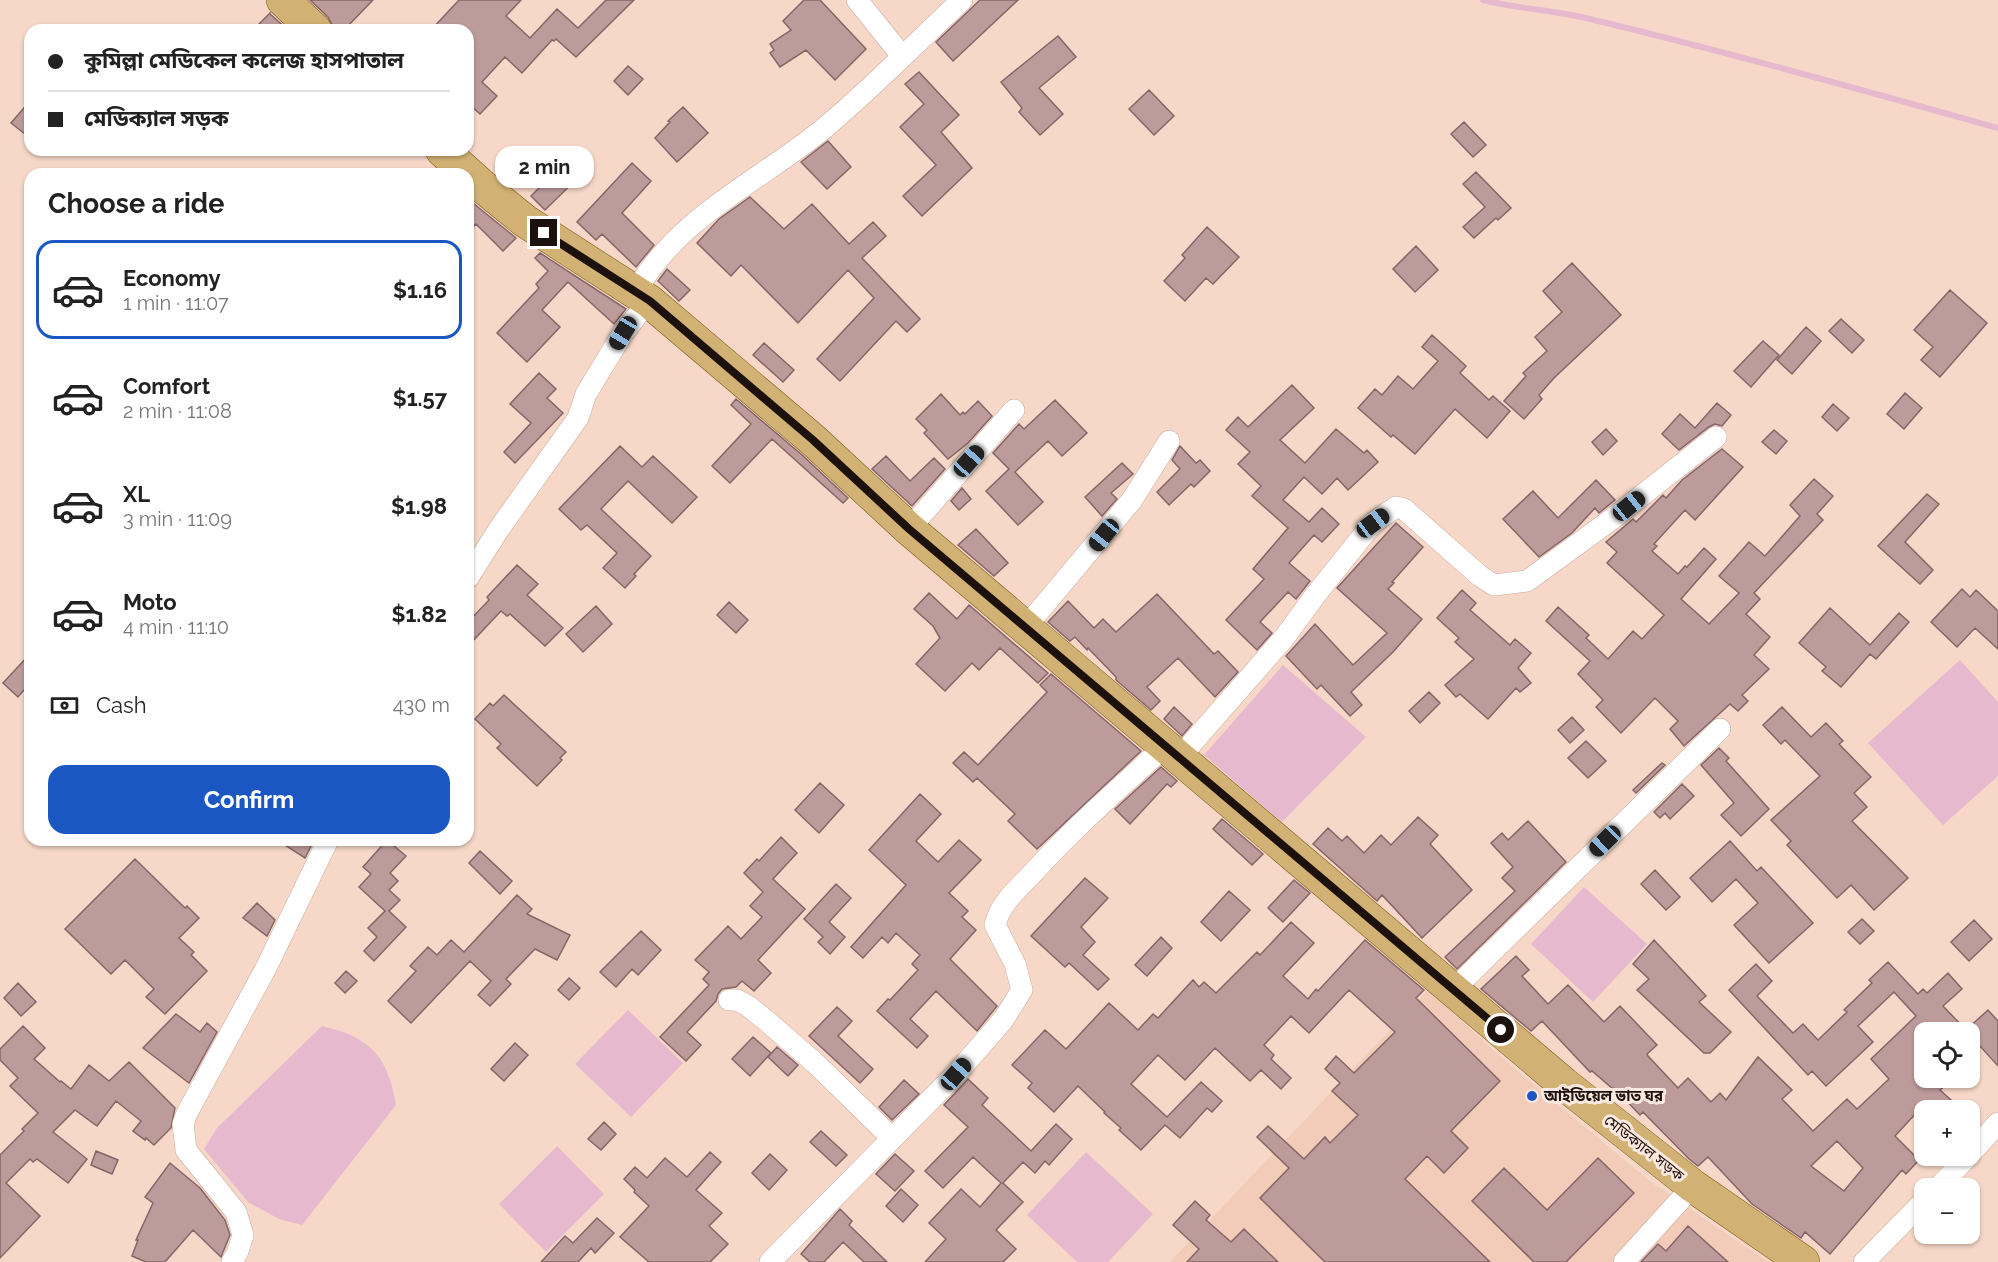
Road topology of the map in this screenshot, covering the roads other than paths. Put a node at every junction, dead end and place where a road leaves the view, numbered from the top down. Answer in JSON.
{"nodes":[{"id":1,"x":283,"y":0,"type":"edge"},
{"id":2,"x":857,"y":0,"type":"edge"},
{"id":3,"x":962,"y":0,"type":"edge"},
{"id":4,"x":309,"y":24,"type":"edge"},
{"id":5,"x":902,"y":56,"type":"junction"},
{"id":6,"x":449,"y":156,"type":"edge"},
{"id":7,"x":462,"y":168,"type":"edge"},
{"id":8,"x":474,"y":179,"type":"edge"},
{"id":9,"x":643,"y":296,"type":"junction"},
{"id":10,"x":1014,"y":410,"type":"dead end"},
{"id":11,"x":1716,"y":437,"type":"dead end"},
{"id":12,"x":1169,"y":441,"type":"dead end"},
{"id":13,"x":909,"y":529,"type":"junction"},
{"id":14,"x":474,"y":568,"type":"edge"},
{"id":15,"x":1025,"y":628,"type":"junction"},
{"id":16,"x":1720,"y":729,"type":"dead end"},
{"id":17,"x":1172,"y":752,"type":"junction"},
{"id":18,"x":325,"y":846,"type":"edge"},
{"id":19,"x":1453,"y":990,"type":"junction"},
{"id":20,"x":729,"y":1000,"type":"dead end"},
{"id":21,"x":1998,"y":1123,"type":"edge"},
{"id":22,"x":891,"y":1138,"type":"junction"},
{"id":23,"x":1980,"y":1143,"type":"edge"},
{"id":24,"x":1959,"y":1166,"type":"edge"},
{"id":25,"x":1947,"y":1178,"type":"edge"},
{"id":26,"x":1693,"y":1186,"type":"junction"},
{"id":27,"x":1914,"y":1212,"type":"edge"},
{"id":28,"x":232,"y":1262,"type":"edge"},
{"id":29,"x":770,"y":1262,"type":"edge"},
{"id":30,"x":1624,"y":1262,"type":"edge"},
{"id":31,"x":1803,"y":1262,"type":"edge"},
{"id":32,"x":1864,"y":1262,"type":"edge"}],
"edges":[{"from":1,"to":4,"type":"main road"},
{"from":2,"to":5,"type":"street"},
{"from":3,"to":5,"type":"street"},
{"from":5,"to":9,"type":"street"},
{"from":6,"to":7,"type":"main road","name":"মেডিক্যাল সড়ক"},
{"from":8,"to":9,"type":"main road","name":"মেডিক্যাল সড়ক"},
{"from":9,"to":13,"type":"main road","name":"মেডিক্যাল সড়ক"},
{"from":9,"to":14,"type":"street"},
{"from":10,"to":13,"type":"street"},
{"from":11,"to":17,"type":"street"},
{"from":12,"to":15,"type":"street"},
{"from":13,"to":15,"type":"main road","name":"মেডিক্যাল সড়ক"},
{"from":15,"to":17,"type":"main road","name":"মেডিক্যাল সড়ক"},
{"from":16,"to":19,"type":"street"},
{"from":17,"to":19,"type":"main road","name":"মেডিক্যাল সড়ক"},
{"from":17,"to":22,"type":"street"},
{"from":18,"to":28,"type":"street"},
{"from":19,"to":26,"type":"main road","name":"মেডিক্যাল সড়ক"},
{"from":20,"to":22,"type":"street"},
{"from":21,"to":23,"type":"street"},
{"from":22,"to":29,"type":"street"},
{"from":24,"to":25,"type":"street"},
{"from":26,"to":30,"type":"street"},
{"from":26,"to":31,"type":"main road","name":"মেডিক্যাল সড়ক"},
{"from":27,"to":32,"type":"street"}]}
